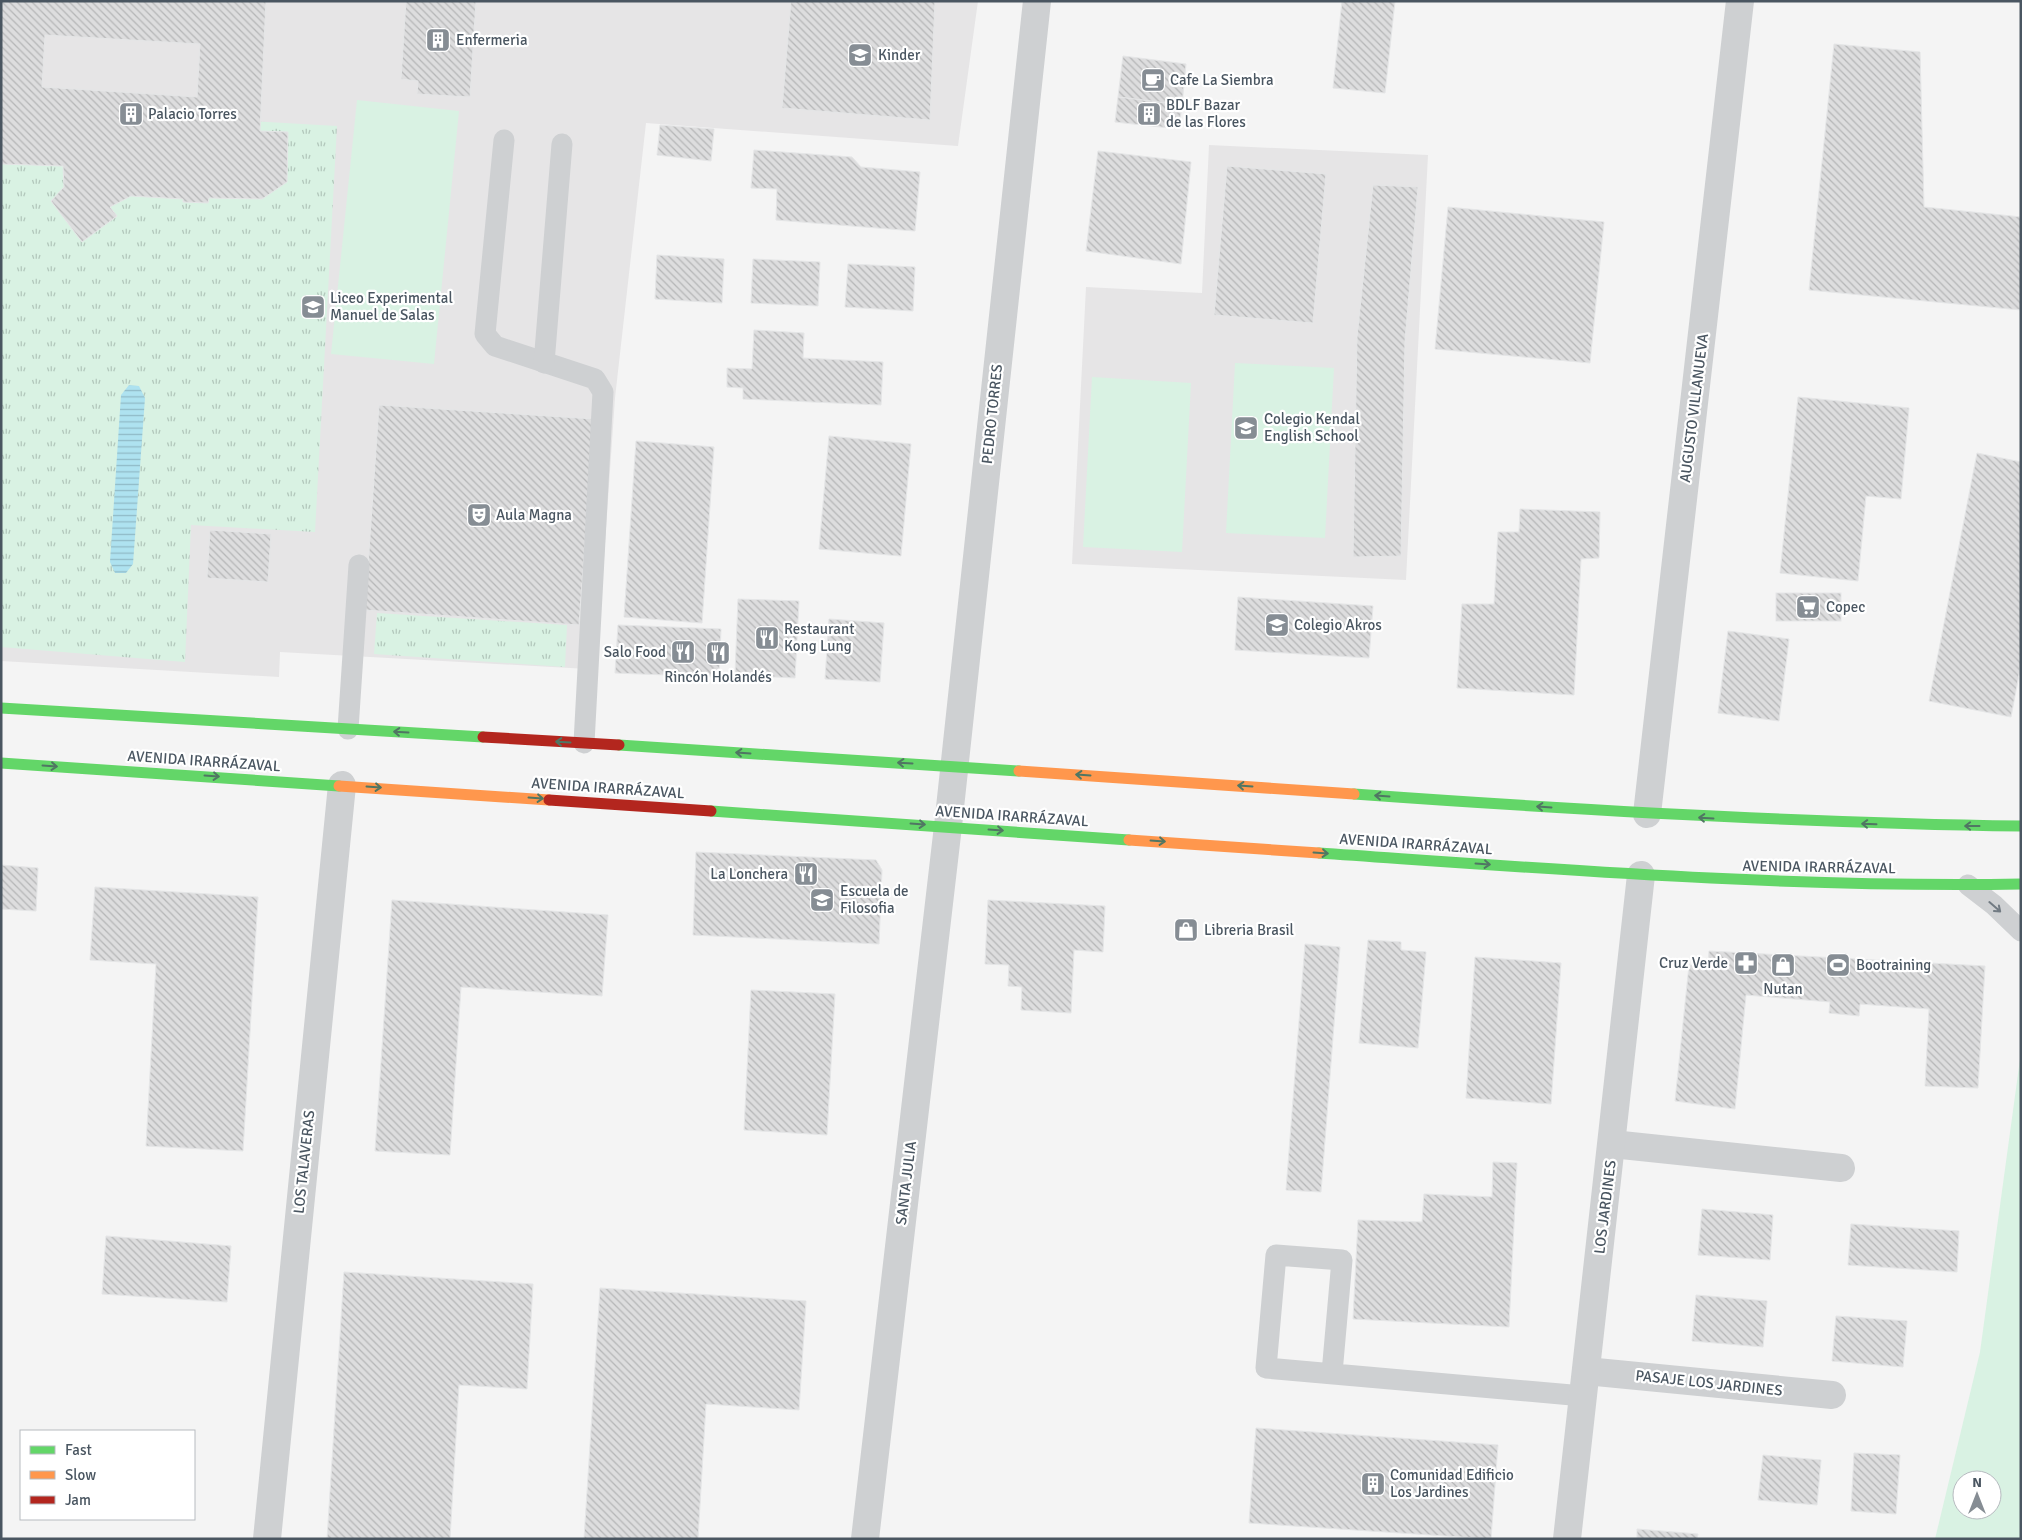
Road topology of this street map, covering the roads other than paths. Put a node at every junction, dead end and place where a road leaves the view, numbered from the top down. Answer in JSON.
{"nodes":[{"id":1,"x":1038,"y":1,"type":"edge"},
{"id":2,"x":1740,"y":1,"type":"edge"},
{"id":3,"x":504,"y":140,"type":"dead end"},
{"id":4,"x":562,"y":144,"type":"dead end"},
{"id":5,"x":544,"y":363,"type":"junction"},
{"id":6,"x":359,"y":566,"type":"dead end"},
{"id":7,"x":1,"y":708,"type":"edge"},
{"id":8,"x":348,"y":729,"type":"junction"},
{"id":9,"x":584,"y":743,"type":"junction"},
{"id":10,"x":1,"y":763,"type":"edge"},
{"id":11,"x":954,"y":766,"type":"junction"},
{"id":12,"x":342,"y":785,"type":"junction"},
{"id":13,"x":1647,"y":814,"type":"junction"},
{"id":14,"x":948,"y":826,"type":"junction"},
{"id":15,"x":2021,"y":826,"type":"edge"},
{"id":16,"x":1641,"y":875,"type":"junction"},
{"id":17,"x":2021,"y":884,"type":"edge"},
{"id":18,"x":1968,"y":885,"type":"junction"},
{"id":19,"x":2021,"y":931,"type":"edge"},
{"id":20,"x":1612,"y":1144,"type":"junction"},
{"id":21,"x":1841,"y":1168,"type":"dead end"},
{"id":22,"x":1332,"y":1373,"type":"junction"},
{"id":23,"x":1584,"y":1383,"type":"junction"},
{"id":24,"x":1832,"y":1395,"type":"dead end"},
{"id":25,"x":268,"y":1539,"type":"edge"},
{"id":26,"x":865,"y":1539,"type":"edge"},
{"id":27,"x":1567,"y":1539,"type":"edge"}],
"edges":[{"from":1,"to":11,"type":"street","name":"PEDRO TORRES"},
{"from":2,"to":13,"type":"street","name":"AUGUSTO VILLANUEVA"},
{"from":3,"to":5,"type":"lane"},
{"from":4,"to":5,"type":"lane"},
{"from":5,"to":9,"type":"lane"},
{"from":6,"to":8,"type":"lane"},
{"from":7,"to":8,"type":"main road"},
{"from":9,"to":8,"type":"main road","one_way":true},
{"from":11,"to":9,"type":"main road","one_way":true},
{"from":10,"to":12,"type":"main road","name":"AVENIDA IRARRÁZAVAL","one_way":true},
{"from":13,"to":11,"type":"main road","one_way":true},
{"from":11,"to":14,"type":"street","name":"PEDRO TORRES"},
{"from":12,"to":14,"type":"main road","name":"AVENIDA IRARRÁZAVAL","one_way":true},
{"from":12,"to":25,"type":"street","name":"LOS TALAVERAS"},
{"from":15,"to":13,"type":"main road","one_way":true},
{"from":14,"to":16,"type":"main road","name":"AVENIDA IRARRÁZAVAL","one_way":true},
{"from":14,"to":26,"type":"street","name":"SANTA JULIA"},
{"from":16,"to":18,"type":"main road","name":"AVENIDA IRARRÁZAVAL"},
{"from":16,"to":20,"type":"street","name":"LOS JARDINES"},
{"from":17,"to":18,"type":"main road","name":"AVENIDA IRARRÁZAVAL"},
{"from":18,"to":19,"type":"lane","one_way":true},
{"from":20,"to":21,"type":"street"},
{"from":20,"to":23,"type":"street","name":"LOS JARDINES"},
{"from":22,"to":22,"type":"lane"},
{"from":22,"to":23,"type":"lane"},
{"from":23,"to":24,"type":"street","name":"PASAJE LOS JARDINES"},
{"from":23,"to":27,"type":"street","name":"LOS JARDINES"}]}
